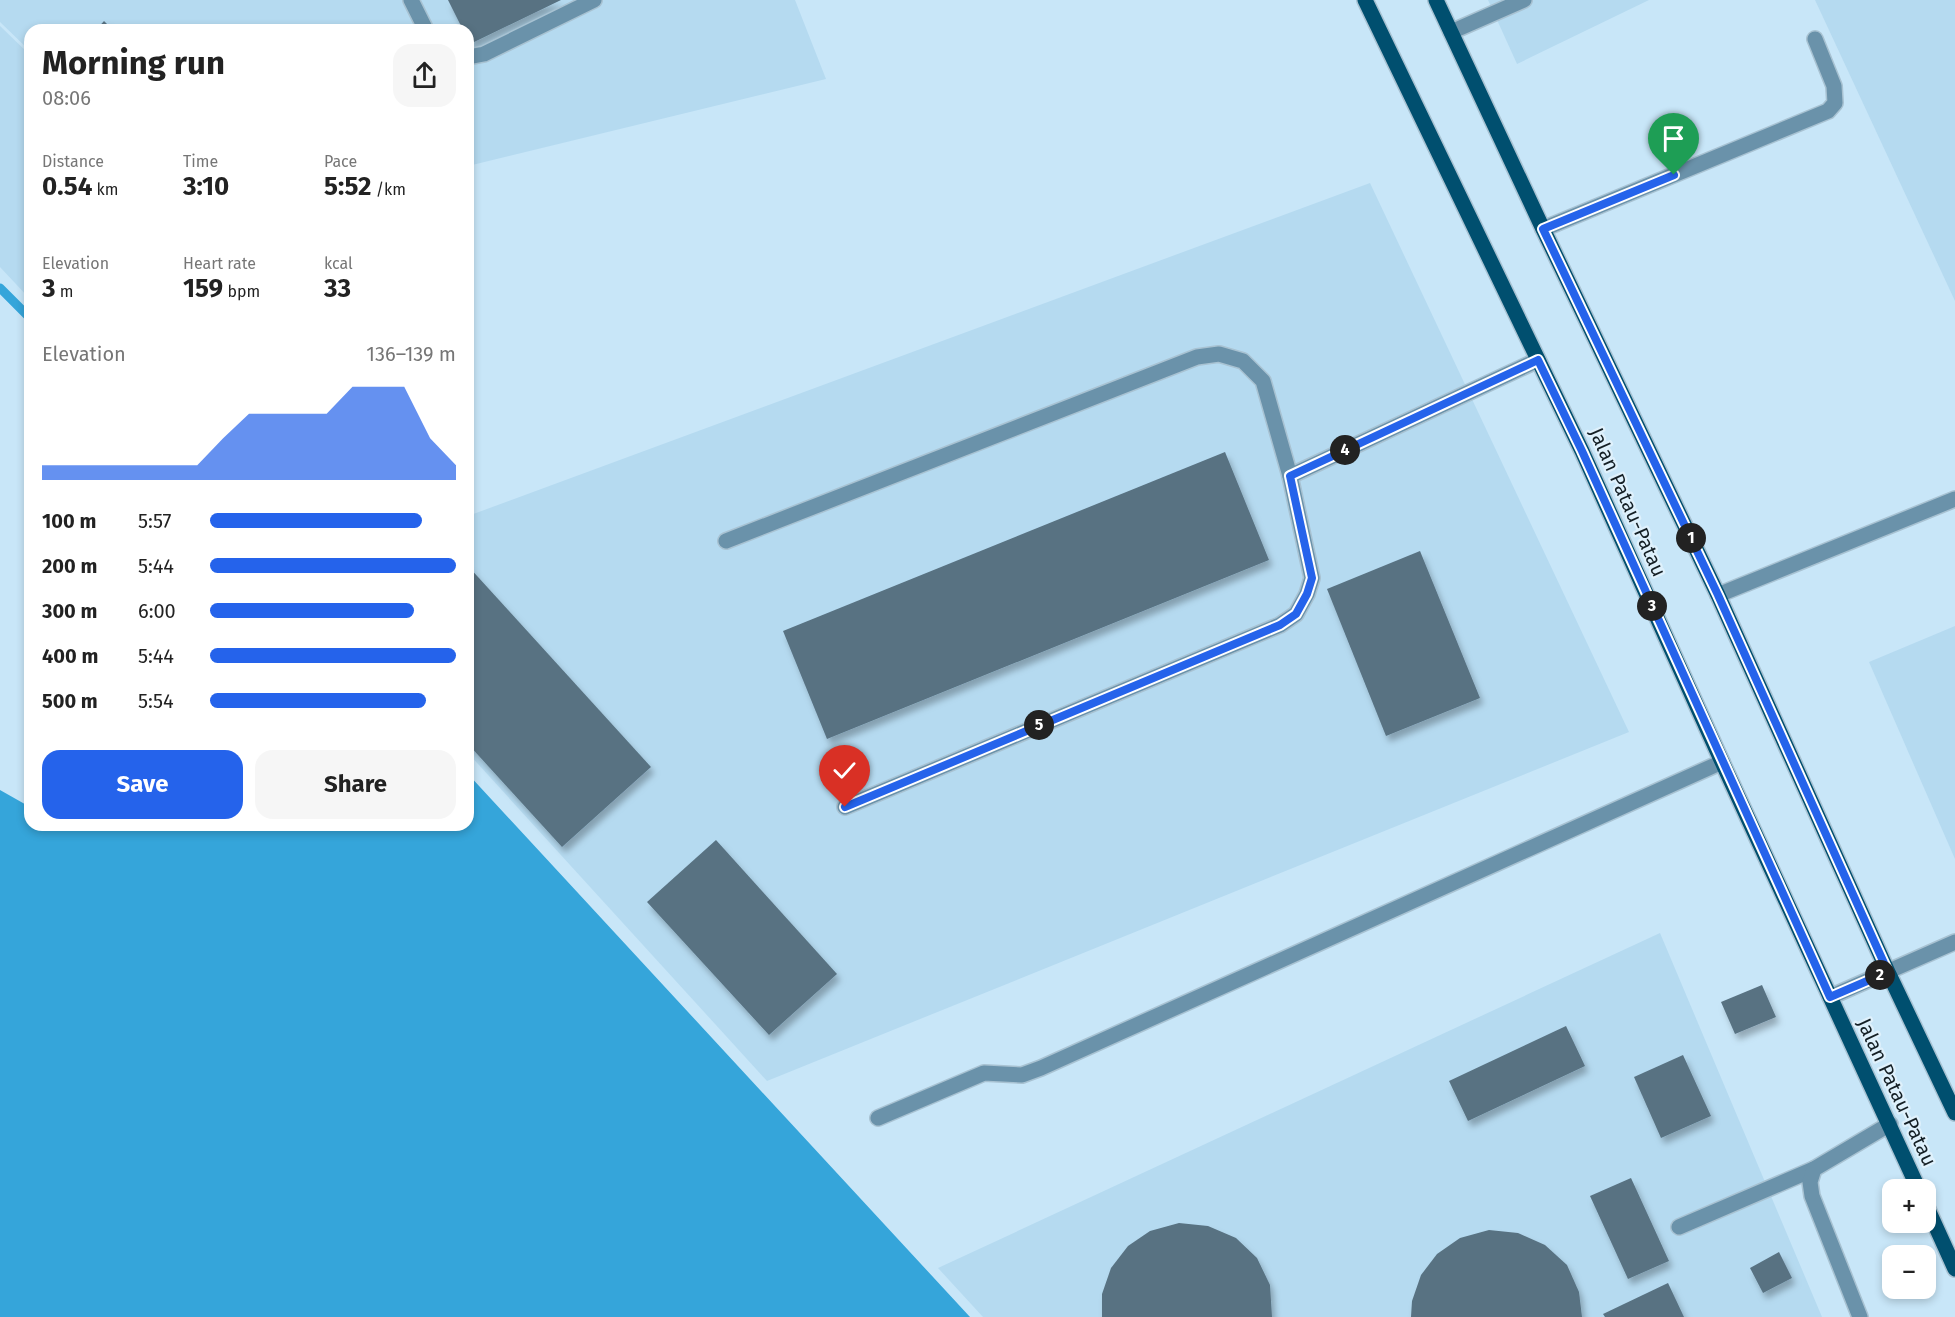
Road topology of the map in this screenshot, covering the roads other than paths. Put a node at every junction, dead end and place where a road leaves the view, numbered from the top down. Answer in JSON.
{"nodes":[{"id":1,"x":411,"y":0,"type":"edge"},
{"id":2,"x":594,"y":0,"type":"edge"},
{"id":3,"x":1436,"y":0,"type":"edge"},
{"id":4,"x":1524,"y":0,"type":"edge"},
{"id":5,"x":1369,"y":1,"type":"edge"},
{"id":6,"x":423,"y":24,"type":"edge"},
{"id":7,"x":1451,"y":33,"type":"junction"},
{"id":8,"x":1815,"y":39,"type":"dead end"},
{"id":9,"x":474,"y":56,"type":"edge"},
{"id":10,"x":1543,"y":229,"type":"junction"},
{"id":11,"x":1538,"y":360,"type":"junction"},
{"id":12,"x":1290,"y":476,"type":"junction"},
{"id":13,"x":1955,"y":498,"type":"edge"},
{"id":14,"x":726,"y":541,"type":"dead end"},
{"id":15,"x":1718,"y":595,"type":"junction"},
{"id":16,"x":1722,"y":762,"type":"junction"},
{"id":17,"x":845,"y":807,"type":"dead end"},
{"id":18,"x":1955,"y":942,"type":"edge"},
{"id":19,"x":1888,"y":972,"type":"junction"},
{"id":20,"x":1830,"y":997,"type":"junction"},
{"id":21,"x":1955,"y":1113,"type":"edge"},
{"id":22,"x":879,"y":1118,"type":"dead end"},
{"id":23,"x":1890,"y":1124,"type":"junction"},
{"id":24,"x":1814,"y":1169,"type":"junction"},
{"id":25,"x":1914,"y":1179,"type":"edge"},
{"id":26,"x":1679,"y":1227,"type":"dead end"},
{"id":27,"x":1936,"y":1227,"type":"edge"},
{"id":28,"x":1955,"y":1269,"type":"edge"},
{"id":29,"x":1860,"y":1317,"type":"edge"}],
"edges":[{"from":1,"to":6,"type":"lane"},
{"from":2,"to":9,"type":"lane"},
{"from":3,"to":7,"type":"main road","name":"Jalan Patau-Patau"},
{"from":4,"to":7,"type":"lane"},
{"from":5,"to":11,"type":"main road","name":"Jalan Patau-Patau"},
{"from":7,"to":10,"type":"main road","name":"Jalan Patau-Patau"},
{"from":8,"to":10,"type":"lane"},
{"from":10,"to":15,"type":"main road","name":"Jalan Patau-Patau"},
{"from":11,"to":12,"type":"lane"},
{"from":11,"to":16,"type":"main road","name":"Jalan Patau-Patau"},
{"from":12,"to":14,"type":"lane"},
{"from":12,"to":17,"type":"lane"},
{"from":13,"to":15,"type":"lane"},
{"from":15,"to":19,"type":"main road","name":"Jalan Patau-Patau"},
{"from":16,"to":20,"type":"main road","name":"Jalan Patau-Patau"},
{"from":16,"to":22,"type":"lane"},
{"from":18,"to":19,"type":"lane"},
{"from":19,"to":20,"type":"lane"},
{"from":19,"to":21,"type":"main road","name":"Jalan Patau-Patau"},
{"from":20,"to":23,"type":"main road","name":"Jalan Patau-Patau"},
{"from":23,"to":24,"type":"lane"},
{"from":23,"to":25,"type":"main road","name":"Jalan Patau-Patau"},
{"from":24,"to":26,"type":"lane"},
{"from":24,"to":29,"type":"lane"},
{"from":27,"to":28,"type":"main road"}]}
